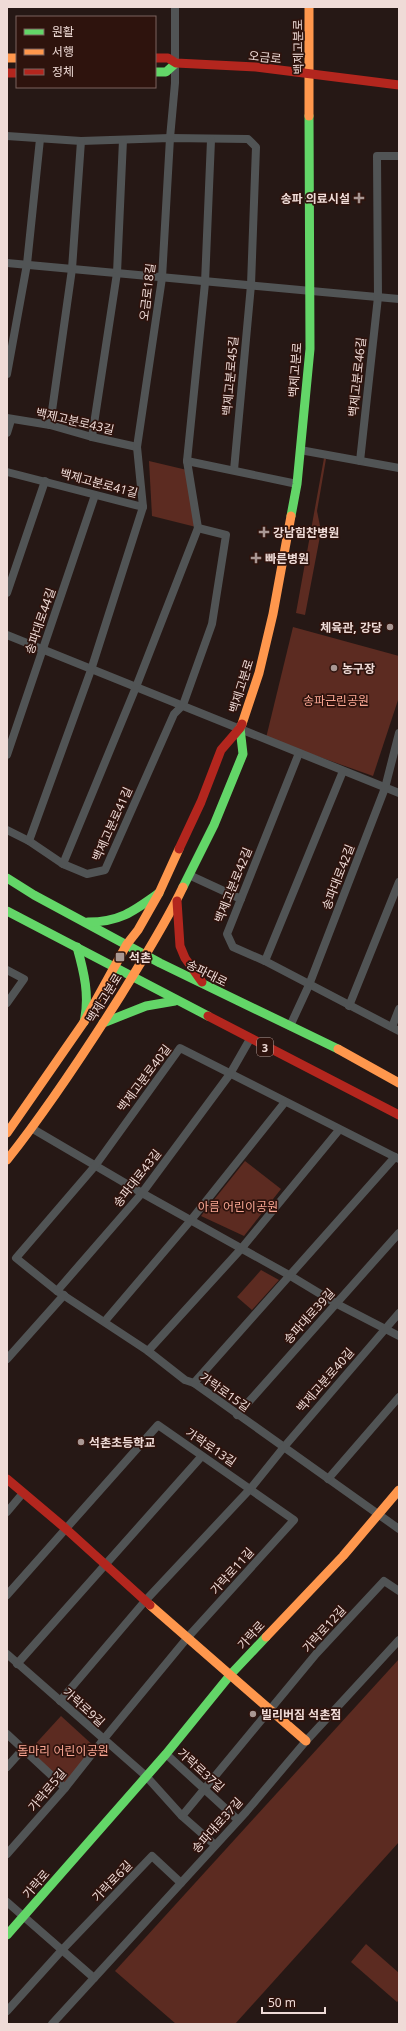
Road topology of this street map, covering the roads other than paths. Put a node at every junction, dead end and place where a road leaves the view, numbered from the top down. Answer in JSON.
{"nodes":[{"id":1,"x":175,"y":7,"type":"edge"},
{"id":2,"x":309,"y":7,"type":"edge"},
{"id":3,"x":156,"y":58,"type":"edge"},
{"id":4,"x":176,"y":63,"type":"junction"},
{"id":5,"x":156,"y":72,"type":"edge"},
{"id":6,"x":310,"y":75,"type":"junction"},
{"id":7,"x":399,"y":85,"type":"edge"},
{"id":8,"x":7,"y":136,"type":"edge"},
{"id":9,"x":170,"y":138,"type":"junction"},
{"id":10,"x":40,"y":139,"type":"junction"},
{"id":11,"x":123,"y":140,"type":"junction"},
{"id":12,"x":211,"y":140,"type":"junction"},
{"id":13,"x":81,"y":141,"type":"junction"},
{"id":14,"x":399,"y":156,"type":"edge"},
{"id":15,"x":7,"y":263,"type":"edge"},
{"id":16,"x":27,"y":264,"type":"junction"},
{"id":17,"x":72,"y":269,"type":"junction"},
{"id":18,"x":117,"y":273,"type":"junction"},
{"id":19,"x":162,"y":278,"type":"junction"},
{"id":20,"x":205,"y":283,"type":"junction"},
{"id":21,"x":251,"y":285,"type":"junction"},
{"id":22,"x":310,"y":290,"type":"junction"},
{"id":23,"x":378,"y":297,"type":"junction"},
{"id":24,"x":399,"y":299,"type":"edge"},
{"id":25,"x":7,"y":374,"type":"edge"},
{"id":26,"x":9,"y":419,"type":"edge"},
{"id":27,"x":50,"y":425,"type":"junction"},
{"id":28,"x":7,"y":433,"type":"edge"},
{"id":29,"x":92,"y":437,"type":"junction"},
{"id":30,"x":137,"y":447,"type":"junction"},
{"id":31,"x":300,"y":450,"type":"junction"},
{"id":32,"x":187,"y":461,"type":"junction"},
{"id":33,"x":360,"y":461,"type":"junction"},
{"id":34,"x":399,"y":468,"type":"edge"},
{"id":35,"x":234,"y":470,"type":"junction"},
{"id":36,"x":7,"y":472,"type":"edge"},
{"id":37,"x":45,"y":481,"type":"junction"},
{"id":38,"x":297,"y":484,"type":"junction"},
{"id":39,"x":96,"y":495,"type":"junction"},
{"id":40,"x":143,"y":507,"type":"junction"},
{"id":41,"x":198,"y":528,"type":"junction"},
{"id":42,"x":7,"y":593,"type":"edge"},
{"id":43,"x":7,"y":635,"type":"edge"},
{"id":44,"x":43,"y":649,"type":"junction"},
{"id":45,"x":91,"y":670,"type":"junction"},
{"id":46,"x":136,"y":687,"type":"junction"},
{"id":47,"x":183,"y":705,"type":"junction"},
{"id":48,"x":240,"y":728,"type":"junction"},
{"id":49,"x":399,"y":733,"type":"edge"},
{"id":50,"x":299,"y":753,"type":"junction"},
{"id":51,"x":7,"y":755,"type":"edge"},
{"id":52,"x":344,"y":770,"type":"junction"},
{"id":53,"x":386,"y":788,"type":"junction"},
{"id":54,"x":399,"y":793,"type":"edge"},
{"id":55,"x":7,"y":830,"type":"edge"},
{"id":56,"x":29,"y":841,"type":"junction"},
{"id":57,"x":63,"y":864,"type":"junction"},
{"id":58,"x":189,"y":875,"type":"junction"},
{"id":59,"x":7,"y":878,"type":"edge"},
{"id":60,"x":399,"y":882,"type":"edge"},
{"id":61,"x":159,"y":893,"type":"junction"},
{"id":62,"x":241,"y":899,"type":"junction"},
{"id":63,"x":177,"y":901,"type":"junction"},
{"id":64,"x":7,"y":911,"type":"edge"},
{"id":65,"x":84,"y":922,"type":"junction"},
{"id":66,"x":127,"y":944,"type":"junction"},
{"id":67,"x":77,"y":947,"type":"junction"},
{"id":68,"x":146,"y":954,"type":"junction"},
{"id":69,"x":265,"y":961,"type":"junction"},
{"id":70,"x":115,"y":968,"type":"junction"},
{"id":71,"x":7,"y":970,"type":"edge"},
{"id":72,"x":132,"y":977,"type":"junction"},
{"id":73,"x":203,"y":984,"type":"junction"},
{"id":74,"x":309,"y":985,"type":"junction"},
{"id":75,"x":175,"y":1001,"type":"junction"},
{"id":76,"x":7,"y":1003,"type":"edge"},
{"id":77,"x":349,"y":1006,"type":"junction"},
{"id":78,"x":399,"y":1009,"type":"edge"},
{"id":79,"x":84,"y":1022,"type":"junction"},
{"id":80,"x":103,"y":1022,"type":"junction"},
{"id":81,"x":290,"y":1026,"type":"junction"},
{"id":82,"x":395,"y":1029,"type":"edge"},
{"id":83,"x":250,"y":1039,"type":"junction"},
{"id":84,"x":230,"y":1074,"type":"junction"},
{"id":85,"x":399,"y":1083,"type":"edge"},
{"id":86,"x":285,"y":1102,"type":"junction"},
{"id":87,"x":399,"y":1115,"type":"edge"},
{"id":88,"x":7,"y":1116,"type":"edge"},
{"id":89,"x":17,"y":1119,"type":"junction"},
{"id":90,"x":33,"y":1129,"type":"junction"},
{"id":91,"x":339,"y":1130,"type":"junction"},
{"id":92,"x":7,"y":1133,"type":"edge"},
{"id":93,"x":397,"y":1158,"type":"edge"},
{"id":94,"x":7,"y":1160,"type":"edge"},
{"id":95,"x":95,"y":1166,"type":"junction"},
{"id":96,"x":142,"y":1193,"type":"junction"},
{"id":97,"x":191,"y":1220,"type":"junction"},
{"id":98,"x":399,"y":1233,"type":"edge"},
{"id":99,"x":241,"y":1248,"type":"junction"},
{"id":100,"x":290,"y":1275,"type":"junction"},
{"id":101,"x":60,"y":1293,"type":"junction"},
{"id":102,"x":337,"y":1304,"type":"junction"},
{"id":103,"x":399,"y":1313,"type":"edge"},
{"id":104,"x":105,"y":1321,"type":"junction"},
{"id":105,"x":385,"y":1329,"type":"junction"},
{"id":106,"x":399,"y":1336,"type":"edge"},
{"id":107,"x":148,"y":1351,"type":"junction"},
{"id":108,"x":7,"y":1358,"type":"edge"},
{"id":109,"x":194,"y":1383,"type":"junction"},
{"id":110,"x":399,"y":1397,"type":"edge"},
{"id":111,"x":237,"y":1415,"type":"junction"},
{"id":112,"x":284,"y":1447,"type":"junction"},
{"id":113,"x":201,"y":1457,"type":"junction"},
{"id":114,"x":7,"y":1479,"type":"edge"},
{"id":115,"x":328,"y":1479,"type":"junction"},
{"id":116,"x":251,"y":1488,"type":"junction"},
{"id":117,"x":399,"y":1490,"type":"edge"},
{"id":118,"x":23,"y":1493,"type":"junction"},
{"id":119,"x":7,"y":1512,"type":"edge"},
{"id":120,"x":378,"y":1515,"type":"junction"},
{"id":121,"x":294,"y":1520,"type":"joint"},
{"id":122,"x":65,"y":1528,"type":"junction"},
{"id":123,"x":399,"y":1529,"type":"edge"},
{"id":124,"x":105,"y":1565,"type":"junction"},
{"id":125,"x":399,"y":1591,"type":"edge"},
{"id":126,"x":7,"y":1595,"type":"edge"},
{"id":127,"x":145,"y":1601,"type":"junction"},
{"id":128,"x":188,"y":1637,"type":"junction"},
{"id":129,"x":399,"y":1640,"type":"edge"},
{"id":130,"x":7,"y":1654,"type":"edge"},
{"id":131,"x":17,"y":1664,"type":"junction"},
{"id":132,"x":231,"y":1674,"type":"junction"},
{"id":133,"x":60,"y":1701,"type":"junction"},
{"id":134,"x":270,"y":1709,"type":"junction"},
{"id":135,"x":7,"y":1734,"type":"edge"},
{"id":136,"x":102,"y":1740,"type":"junction"},
{"id":137,"x":306,"y":1741,"type":"junction"},
{"id":138,"x":24,"y":1748,"type":"junction"},
{"id":139,"x":166,"y":1754,"type":"junction"},
{"id":140,"x":7,"y":1767,"type":"edge"},
{"id":141,"x":146,"y":1776,"type":"junction"},
{"id":142,"x":65,"y":1788,"type":"junction"},
{"id":143,"x":205,"y":1790,"type":"junction"},
{"id":144,"x":182,"y":1816,"type":"junction"},
{"id":145,"x":238,"y":1820,"type":"junction"},
{"id":146,"x":215,"y":1845,"type":"junction"},
{"id":147,"x":7,"y":1854,"type":"edge"},
{"id":148,"x":181,"y":1883,"type":"junction"},
{"id":149,"x":7,"y":1902,"type":"edge"},
{"id":150,"x":23,"y":1916,"type":"junction"},
{"id":151,"x":7,"y":1935,"type":"edge"},
{"id":152,"x":62,"y":1950,"type":"junction"},
{"id":153,"x":94,"y":1978,"type":"junction"},
{"id":154,"x":7,"y":2012,"type":"edge"},
{"id":155,"x":52,"y":2024,"type":"edge"}],
"edges":[{"from":1,"to":4,"type":"street","name":"오금로18길"},
{"from":2,"to":6,"type":"main road","name":"백제고분로"},
{"from":3,"to":4,"type":"main road","name":"오금로"},
{"from":4,"to":5,"type":"main road"},
{"from":4,"to":6,"type":"main road","name":"오금로"},
{"from":4,"to":9,"type":"street","name":"오금로18길"},
{"from":6,"to":7,"type":"main road","name":"오금로"},
{"from":6,"to":22,"type":"main road","name":"백제고분로"},
{"from":8,"to":10,"type":"street"},
{"from":9,"to":11,"type":"street"},
{"from":9,"to":12,"type":"street"},
{"from":9,"to":19,"type":"street","name":"오금로18길"},
{"from":10,"to":13,"type":"street"},
{"from":10,"to":16,"type":"street"},
{"from":11,"to":13,"type":"street"},
{"from":11,"to":18,"type":"street"},
{"from":12,"to":20,"type":"street"},
{"from":12,"to":21,"type":"street","name":"백제고분로45길"},
{"from":13,"to":17,"type":"street"},
{"from":14,"to":23,"type":"street","name":"백제고분로46길"},
{"from":15,"to":16,"type":"street"},
{"from":16,"to":17,"type":"street"},
{"from":16,"to":25,"type":"street"},
{"from":17,"to":18,"type":"street"},
{"from":17,"to":27,"type":"street"},
{"from":18,"to":19,"type":"street"},
{"from":18,"to":29,"type":"street"},
{"from":19,"to":20,"type":"street"},
{"from":19,"to":30,"type":"street","name":"오금로18길"},
{"from":20,"to":21,"type":"street"},
{"from":20,"to":32,"type":"street"},
{"from":21,"to":22,"type":"street"},
{"from":21,"to":35,"type":"street","name":"백제고분로45길"},
{"from":22,"to":23,"type":"street"},
{"from":22,"to":31,"type":"main road","name":"백제고분로"},
{"from":23,"to":24,"type":"street"},
{"from":23,"to":33,"type":"street","name":"백제고분로46길"},
{"from":26,"to":27,"type":"street","name":"백제고분로43길"},
{"from":26,"to":28,"type":"street"},
{"from":27,"to":29,"type":"street","name":"백제고분로43길"},
{"from":29,"to":30,"type":"street","name":"백제고분로43길"},
{"from":30,"to":40,"type":"street","name":"오금로18길"},
{"from":31,"to":33,"type":"street"},
{"from":31,"to":38,"type":"main road","name":"백제고분로"},
{"from":32,"to":35,"type":"street"},
{"from":32,"to":41,"type":"street"},
{"from":33,"to":34,"type":"street"},
{"from":35,"to":38,"type":"street"},
{"from":36,"to":37,"type":"street","name":"백제고분로41길"},
{"from":37,"to":39,"type":"street","name":"백제고분로41길"},
{"from":37,"to":42,"type":"street","name":"백제고분로41길"},
{"from":38,"to":48,"type":"main road","name":"백제고분로"},
{"from":39,"to":40,"type":"street","name":"백제고분로41길"},
{"from":39,"to":44,"type":"street","name":"송파대로44길"},
{"from":40,"to":45,"type":"street","name":"백제고분로41길"},
{"from":41,"to":46,"type":"street"},
{"from":41,"to":47,"type":"street","name":"백제고분로41길"},
{"from":43,"to":44,"type":"street"},
{"from":44,"to":45,"type":"street"},
{"from":44,"to":51,"type":"street","name":"송파대로44길"},
{"from":45,"to":46,"type":"street"},
{"from":45,"to":56,"type":"street","name":"백제고분로41길"},
{"from":46,"to":47,"type":"street"},
{"from":46,"to":57,"type":"street"},
{"from":47,"to":48,"type":"street"},
{"from":47,"to":57,"type":"street","name":"백제고분로41길"},
{"from":48,"to":50,"type":"street"},
{"from":48,"to":58,"type":"main road","name":"백제고분로"},
{"from":48,"to":61,"type":"main road","name":"백제고분로"},
{"from":49,"to":53,"type":"street","name":"송파대로42길"},
{"from":50,"to":52,"type":"street"},
{"from":50,"to":62,"type":"street","name":"백제고분로42길"},
{"from":52,"to":53,"type":"street"},
{"from":52,"to":69,"type":"street"},
{"from":53,"to":54,"type":"street"},
{"from":53,"to":74,"type":"street","name":"송파대로42길"},
{"from":55,"to":56,"type":"street"},
{"from":56,"to":57,"type":"street"},
{"from":58,"to":62,"type":"street"},
{"from":58,"to":63,"type":"main road","name":"백제고분로"},
{"from":59,"to":65,"type":"main road","name":"송파대로"},
{"from":60,"to":77,"type":"street"},
{"from":61,"to":65,"type":"main road"},
{"from":61,"to":66,"type":"main road","name":"백제고분로"},
{"from":62,"to":69,"type":"street","name":"백제고분로42길"},
{"from":63,"to":68,"type":"main road","name":"백제고분로"},
{"from":63,"to":73,"type":"main road"},
{"from":64,"to":67,"type":"main road","number":"3"},
{"from":65,"to":66,"type":"main road","name":"송파대로"},
{"from":66,"to":68,"type":"main road","name":"송파대로"},
{"from":66,"to":70,"type":"main road","name":"백제고분로"},
{"from":67,"to":70,"type":"main road","number":"3"},
{"from":67,"to":79,"type":"main road"},
{"from":68,"to":72,"type":"main road","name":"백제고분로"},
{"from":68,"to":73,"type":"main road","name":"송파대로"},
{"from":69,"to":74,"type":"street","name":"백제고분로42길"},
{"from":70,"to":72,"type":"main road","number":"3"},
{"from":70,"to":79,"type":"main road","name":"백제고분로"},
{"from":71,"to":76,"type":"street"},
{"from":72,"to":75,"type":"main road","number":"3"},
{"from":72,"to":80,"type":"main road","name":"백제고분로"},
{"from":73,"to":81,"type":"main road","name":"송파대로"},
{"from":74,"to":77,"type":"street","name":"백제고분로42길"},
{"from":74,"to":81,"type":"street","name":"송파대로42길"},
{"from":75,"to":80,"type":"main road"},
{"from":75,"to":83,"type":"main road","number":"3"},
{"from":77,"to":82,"type":"street","name":"백제고분로42길"},
{"from":78,"to":82,"type":"street"},
{"from":79,"to":89,"type":"main road","name":"백제고분로"},
{"from":80,"to":90,"type":"main road","name":"백제고분로"},
{"from":81,"to":85,"type":"main road","name":"송파대로"},
{"from":83,"to":84,"type":"street","name":"송파대로43길"},
{"from":83,"to":87,"type":"main road","number":"3"},
{"from":84,"to":86,"type":"street"},
{"from":84,"to":95,"type":"street","name":"백제고분로40길"},
{"from":84,"to":96,"type":"street","name":"송파대로43길"},
{"from":86,"to":91,"type":"street"},
{"from":86,"to":97,"type":"street"},
{"from":88,"to":89,"type":"street"},
{"from":89,"to":92,"type":"main road","name":"백제고분로"},
{"from":90,"to":94,"type":"main road","name":"백제고분로"},
{"from":90,"to":95,"type":"street"},
{"from":91,"to":93,"type":"street"},
{"from":91,"to":99,"type":"street"},
{"from":93,"to":100,"type":"street"},
{"from":95,"to":96,"type":"street"},
{"from":95,"to":101,"type":"street","name":"백제고분로40길"},
{"from":96,"to":97,"type":"street"},
{"from":96,"to":101,"type":"street","name":"송파대로43길"},
{"from":97,"to":99,"type":"street"},
{"from":97,"to":104,"type":"street"},
{"from":98,"to":102,"type":"street","name":"송파대로39길"},
{"from":99,"to":100,"type":"street"},
{"from":99,"to":107,"type":"street"},
{"from":100,"to":102,"type":"street"},
{"from":100,"to":109,"type":"street"},
{"from":101,"to":104,"type":"street","name":"가락로15길"},
{"from":101,"to":108,"type":"street","name":"송파대로43길"},
{"from":102,"to":105,"type":"street"},
{"from":102,"to":111,"type":"street","name":"송파대로39길"},
{"from":103,"to":105,"type":"street","name":"백제고분로40길"},
{"from":104,"to":107,"type":"street","name":"가락로15길"},
{"from":105,"to":106,"type":"street"},
{"from":105,"to":112,"type":"street","name":"백제고분로40길"},
{"from":107,"to":109,"type":"street","name":"가락로15길"},
{"from":109,"to":111,"type":"street","name":"가락로15길"},
{"from":110,"to":115,"type":"street"},
{"from":111,"to":112,"type":"street","name":"가락로15길"},
{"from":112,"to":115,"type":"street","name":"가락로15길"},
{"from":112,"to":116,"type":"street"},
{"from":113,"to":116,"type":"street","name":"가락로13길"},
{"from":113,"to":122,"type":"street","name":"가락로13길"},
{"from":113,"to":124,"type":"street"},
{"from":114,"to":118,"type":"main road"},
{"from":115,"to":120,"type":"street","name":"가락로15길"},
{"from":116,"to":121,"type":"street","name":"가락로13길"},
{"from":116,"to":127,"type":"street"},
{"from":117,"to":120,"type":"main road","name":"가락로"},
{"from":118,"to":119,"type":"street"},
{"from":118,"to":122,"type":"main road"},
{"from":120,"to":123,"type":"street"},
{"from":120,"to":132,"type":"main road","name":"가락로"},
{"from":121,"to":128,"type":"street","name":"가락로11길"},
{"from":122,"to":124,"type":"main road"},
{"from":122,"to":126,"type":"street"},
{"from":124,"to":127,"type":"main road"},
{"from":124,"to":131,"type":"street"},
{"from":125,"to":134,"type":"street","name":"가락로12길"},
{"from":127,"to":128,"type":"main road"},
{"from":127,"to":133,"type":"street"},
{"from":128,"to":132,"type":"main road"},
{"from":128,"to":136,"type":"street","name":"가락로11길"},
{"from":129,"to":137,"type":"street","name":"송파대로37길"},
{"from":130,"to":131,"type":"street","name":"가락로9길"},
{"from":131,"to":133,"type":"street","name":"가락로9길"},
{"from":132,"to":134,"type":"main road"},
{"from":132,"to":139,"type":"main road","name":"가락로"},
{"from":133,"to":136,"type":"street","name":"가락로9길"},
{"from":134,"to":137,"type":"main road"},
{"from":134,"to":143,"type":"street","name":"가락로12길"},
{"from":135,"to":138,"type":"street"},
{"from":136,"to":141,"type":"street","name":"가락로9길"},
{"from":136,"to":142,"type":"street","name":"가락로5길"},
{"from":137,"to":145,"type":"street","name":"송파대로37길"},
{"from":138,"to":140,"type":"street"},
{"from":138,"to":142,"type":"street"},
{"from":139,"to":141,"type":"main road","name":"가락로"},
{"from":139,"to":143,"type":"street","name":"가락로37길"},
{"from":141,"to":144,"type":"street"},
{"from":141,"to":150,"type":"main road","name":"가락로"},
{"from":142,"to":147,"type":"street","name":"가락로5길"},
{"from":143,"to":144,"type":"street","name":"가락로12길"},
{"from":143,"to":145,"type":"street","name":"가락로37길"},
{"from":144,"to":146,"type":"street"},
{"from":145,"to":146,"type":"street","name":"송파대로37길"},
{"from":146,"to":148,"type":"street","name":"송파대로37길"},
{"from":148,"to":152,"type":"street","name":"가락로6길"},
{"from":148,"to":153,"type":"street","name":"송파대로37길"},
{"from":149,"to":150,"type":"street"},
{"from":150,"to":151,"type":"main road","name":"가락로"},
{"from":150,"to":152,"type":"street"},
{"from":152,"to":153,"type":"street"},
{"from":152,"to":154,"type":"street","name":"가락로6길"},
{"from":153,"to":155,"type":"street","name":"송파대로37길"}]}
